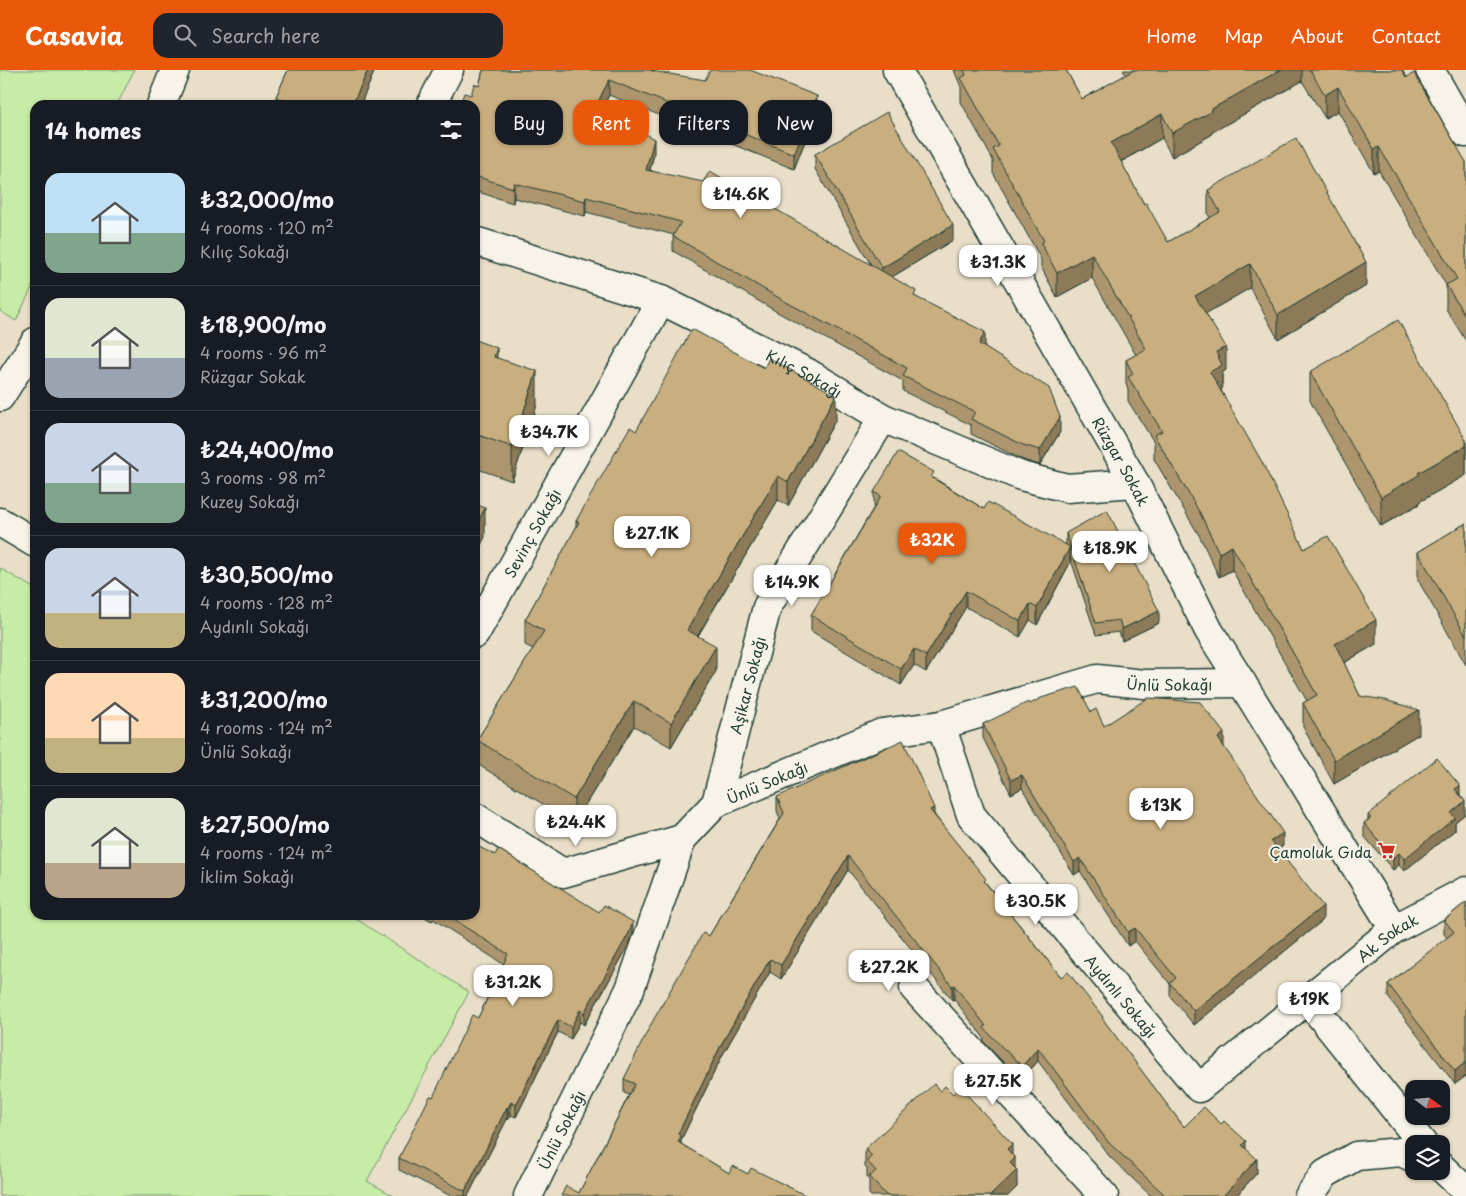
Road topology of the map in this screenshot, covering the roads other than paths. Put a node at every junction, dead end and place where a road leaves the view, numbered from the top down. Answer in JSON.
{"nodes":[{"id":1,"x":175,"y":70,"type":"edge"},
{"id":2,"x":449,"y":70,"type":"edge"},
{"id":3,"x":897,"y":70,"type":"edge"},
{"id":4,"x":1430,"y":70,"type":"edge"},
{"id":5,"x":162,"y":100,"type":"edge"},
{"id":6,"x":434,"y":100,"type":"edge"},
{"id":7,"x":1466,"y":133,"type":"edge"},
{"id":8,"x":480,"y":243,"type":"edge"},
{"id":9,"x":661,"y":300,"type":"junction"},
{"id":10,"x":30,"y":350,"type":"edge"},
{"id":11,"x":0,"y":397,"type":"edge"},
{"id":12,"x":883,"y":418,"type":"junction"},
{"id":13,"x":1135,"y":484,"type":"junction"},
{"id":14,"x":0,"y":522,"type":"edge"},
{"id":15,"x":30,"y":541,"type":"edge"},
{"id":16,"x":480,"y":625,"type":"edge"},
{"id":17,"x":1242,"y":683,"type":"junction"},
{"id":18,"x":941,"y":725,"type":"junction"},
{"id":19,"x":716,"y":803,"type":"junction"},
{"id":20,"x":480,"y":820,"type":"edge"},
{"id":21,"x":682,"y":839,"type":"junction"},
{"id":22,"x":1466,"y":891,"type":"edge"},
{"id":23,"x":1394,"y":929,"type":"junction"},
{"id":24,"x":914,"y":988,"type":"dead end"},
{"id":25,"x":1307,"y":999,"type":"junction"},
{"id":26,"x":1199,"y":1088,"type":"joint"},
{"id":27,"x":1416,"y":1135,"type":"edge"},
{"id":28,"x":1405,"y":1154,"type":"edge"},
{"id":29,"x":528,"y":1196,"type":"edge"},
{"id":30,"x":1104,"y":1196,"type":"edge"},
{"id":31,"x":1309,"y":1196,"type":"edge"}],
"edges":[{"from":1,"to":5,"type":"street"},
{"from":2,"to":6,"type":"street"},
{"from":3,"to":13,"type":"street","name":"Rüzgar Sokak"},
{"from":4,"to":7,"type":"street"},
{"from":8,"to":9,"type":"street","name":"Kılıç Sokağı"},
{"from":9,"to":12,"type":"street","name":"Kılıç Sokağı"},
{"from":9,"to":16,"type":"street","name":"Sevinç Sokağı"},
{"from":10,"to":11,"type":"street"},
{"from":12,"to":13,"type":"street","name":"Kılıç Sokağı"},
{"from":12,"to":19,"type":"street","name":"Aşikar Sokağı"},
{"from":13,"to":17,"type":"street","name":"Rüzgar Sokak"},
{"from":14,"to":15,"type":"street"},
{"from":17,"to":18,"type":"street","name":"Ünlü Sokağı"},
{"from":17,"to":23,"type":"street","name":"Rüzgar Sokak"},
{"from":18,"to":19,"type":"street","name":"Ünlü Sokağı"},
{"from":18,"to":26,"type":"street","name":"Aydınlı Sokağı"},
{"from":19,"to":21,"type":"street","name":"Ünlü Sokağı"},
{"from":20,"to":21,"type":"street"},
{"from":21,"to":29,"type":"street","name":"Ünlü Sokağı"},
{"from":22,"to":23,"type":"street","name":"Ak Sokak"},
{"from":23,"to":25,"type":"street","name":"Ak Sokak"},
{"from":24,"to":30,"type":"street"},
{"from":25,"to":26,"type":"street","name":"Ak Sokak"},
{"from":25,"to":27,"type":"street"},
{"from":28,"to":31,"type":"street"}]}
